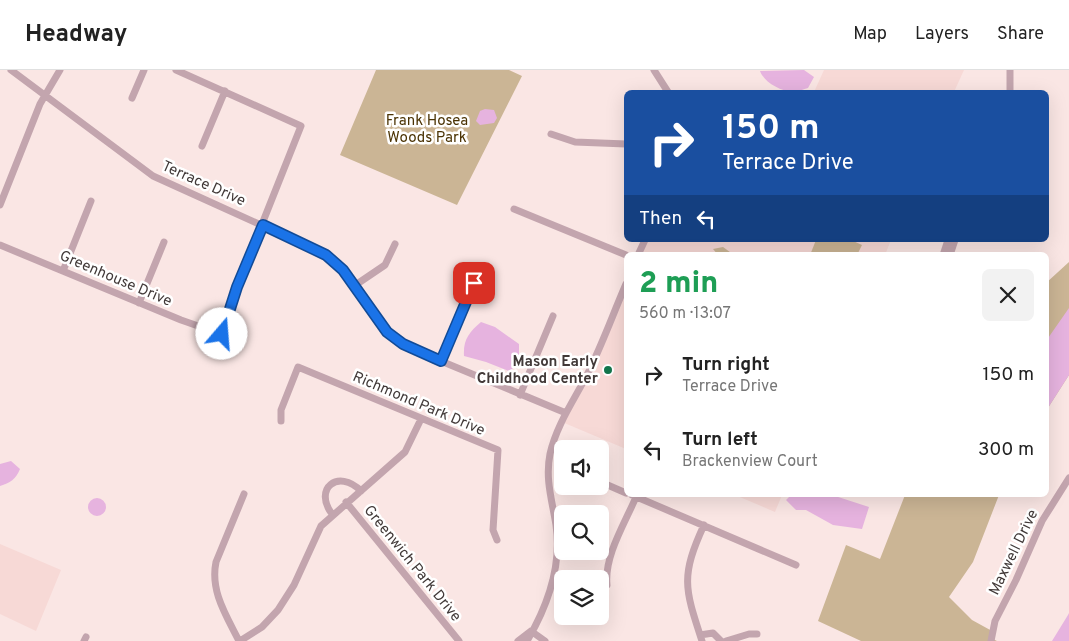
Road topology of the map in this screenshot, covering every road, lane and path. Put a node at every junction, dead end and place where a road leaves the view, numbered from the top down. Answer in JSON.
{"nodes":[{"id":1,"x":11,"y":70,"type":"edge"},
{"id":2,"x":60,"y":70,"type":"edge"},
{"id":3,"x":144,"y":70,"type":"edge"},
{"id":4,"x":176,"y":70,"type":"edge"},
{"id":5,"x":654,"y":70,"type":"edge"},
{"id":6,"x":1010,"y":70,"type":"edge"},
{"id":7,"x":667,"y":90,"type":"edge"},
{"id":8,"x":1010,"y":90,"type":"edge"},
{"id":9,"x":225,"y":91,"type":"junction"},
{"id":10,"x":46,"y":95,"type":"junction"},
{"id":11,"x":132,"y":98,"type":"dead end"},
{"id":12,"x":551,"y":134,"type":"dead end"},
{"id":13,"x":624,"y":144,"type":"edge"},
{"id":14,"x":202,"y":146,"type":"dead end"},
{"id":15,"x":90,"y":200,"type":"dead end"},
{"id":16,"x":0,"y":205,"type":"edge"},
{"id":17,"x":514,"y":208,"type":"dead end"},
{"id":18,"x":263,"y":225,"type":"junction"},
{"id":19,"x":164,"y":242,"type":"dead end"},
{"id":20,"x":395,"y":244,"type":"dead end"},
{"id":21,"x":0,"y":245,"type":"edge"},
{"id":22,"x":624,"y":254,"type":"edge"},
{"id":23,"x":63,"y":271,"type":"junction"},
{"id":24,"x":474,"y":283,"type":"dead end"},
{"id":25,"x":354,"y":286,"type":"junction"},
{"id":26,"x":624,"y":289,"type":"edge"},
{"id":27,"x":139,"y":303,"type":"junction"},
{"id":28,"x":553,"y":316,"type":"dead end"},
{"id":29,"x":441,"y":361,"type":"junction"},
{"id":30,"x":520,"y":395,"type":"junction"},
{"id":31,"x":566,"y":414,"type":"junction"},
{"id":32,"x":420,"y":419,"type":"junction"},
{"id":33,"x":281,"y":420,"type":"dead end"},
{"id":34,"x":1069,"y":478,"type":"edge"},
{"id":35,"x":609,"y":486,"type":"edge"},
{"id":36,"x":361,"y":491,"type":"junction"},
{"id":37,"x":624,"y":492,"type":"edge"},
{"id":38,"x":244,"y":494,"type":"dead end"},
{"id":39,"x":634,"y":497,"type":"edge"},
{"id":40,"x":636,"y":497,"type":"edge"},
{"id":41,"x":346,"y":502,"type":"junction"},
{"id":42,"x":332,"y":514,"type":"junction"},
{"id":43,"x":704,"y":526,"type":"junction"},
{"id":44,"x":497,"y":540,"type":"dead end"},
{"id":45,"x":796,"y":566,"type":"dead end"},
{"id":46,"x":608,"y":570,"type":"edge"},
{"id":47,"x":531,"y":631,"type":"junction"},
{"id":48,"x":757,"y":634,"type":"dead end"},
{"id":49,"x":701,"y":638,"type":"edge"},
{"id":50,"x":239,"y":641,"type":"edge"},
{"id":51,"x":459,"y":641,"type":"edge"},
{"id":52,"x":518,"y":641,"type":"edge"},
{"id":53,"x":527,"y":641,"type":"edge"},
{"id":54,"x":544,"y":641,"type":"edge"},
{"id":55,"x":721,"y":641,"type":"edge"},
{"id":56,"x":726,"y":641,"type":"edge"},
{"id":57,"x":991,"y":641,"type":"edge"}],
"edges":[{"from":1,"to":10,"type":"street","name":"Terrace Drive"},
{"from":2,"to":10,"type":"street"},
{"from":3,"to":11,"type":"street"},
{"from":4,"to":9,"type":"street"},
{"from":5,"to":7,"type":"street"},
{"from":6,"to":8,"type":"street"},
{"from":9,"to":14,"type":"street"},
{"from":9,"to":18,"type":"street"},
{"from":10,"to":16,"type":"street"},
{"from":10,"to":18,"type":"street","name":"Terrace Drive"},
{"from":12,"to":13,"type":"street"},
{"from":15,"to":23,"type":"street"},
{"from":17,"to":22,"type":"street"},
{"from":18,"to":25,"type":"street","name":"Terrace Drive"},
{"from":18,"to":27,"type":"street","name":"Greenhouse Drive"},
{"from":19,"to":27,"type":"street"},
{"from":20,"to":25,"type":"street"},
{"from":21,"to":23,"type":"street","name":"Greenhouse Drive"},
{"from":23,"to":27,"type":"street","name":"Greenhouse Drive"},
{"from":24,"to":29,"type":"street"},
{"from":25,"to":29,"type":"street","name":"Terrace Drive"},
{"from":26,"to":31,"type":"street"},
{"from":28,"to":30,"type":"street"},
{"from":29,"to":30,"type":"street","name":"Terrace Drive"},
{"from":30,"to":31,"type":"street","name":"Terrace Drive"},
{"from":31,"to":47,"type":"street"},
{"from":32,"to":33,"type":"street","name":"Richmond Park Drive"},
{"from":32,"to":36,"type":"street"},
{"from":32,"to":44,"type":"street","name":"Richmond Park Drive"},
{"from":34,"to":57,"type":"street","name":"Maxwell Drive"},
{"from":35,"to":37,"type":"street"},
{"from":36,"to":41,"type":"street"},
{"from":36,"to":42,"type":"street"},
{"from":38,"to":50,"type":"street"},
{"from":39,"to":46,"type":"street"},
{"from":40,"to":43,"type":"street"},
{"from":41,"to":42,"type":"street"},
{"from":41,"to":51,"type":"street","name":"Greenwich Park Drive"},
{"from":42,"to":50,"type":"street"},
{"from":43,"to":45,"type":"street"},
{"from":43,"to":49,"type":"street"},
{"from":47,"to":52,"type":"street"},
{"from":47,"to":53,"type":"street"},
{"from":47,"to":54,"type":"street"},
{"from":48,"to":56,"type":"street"},
{"from":49,"to":55,"type":"street"}]}
